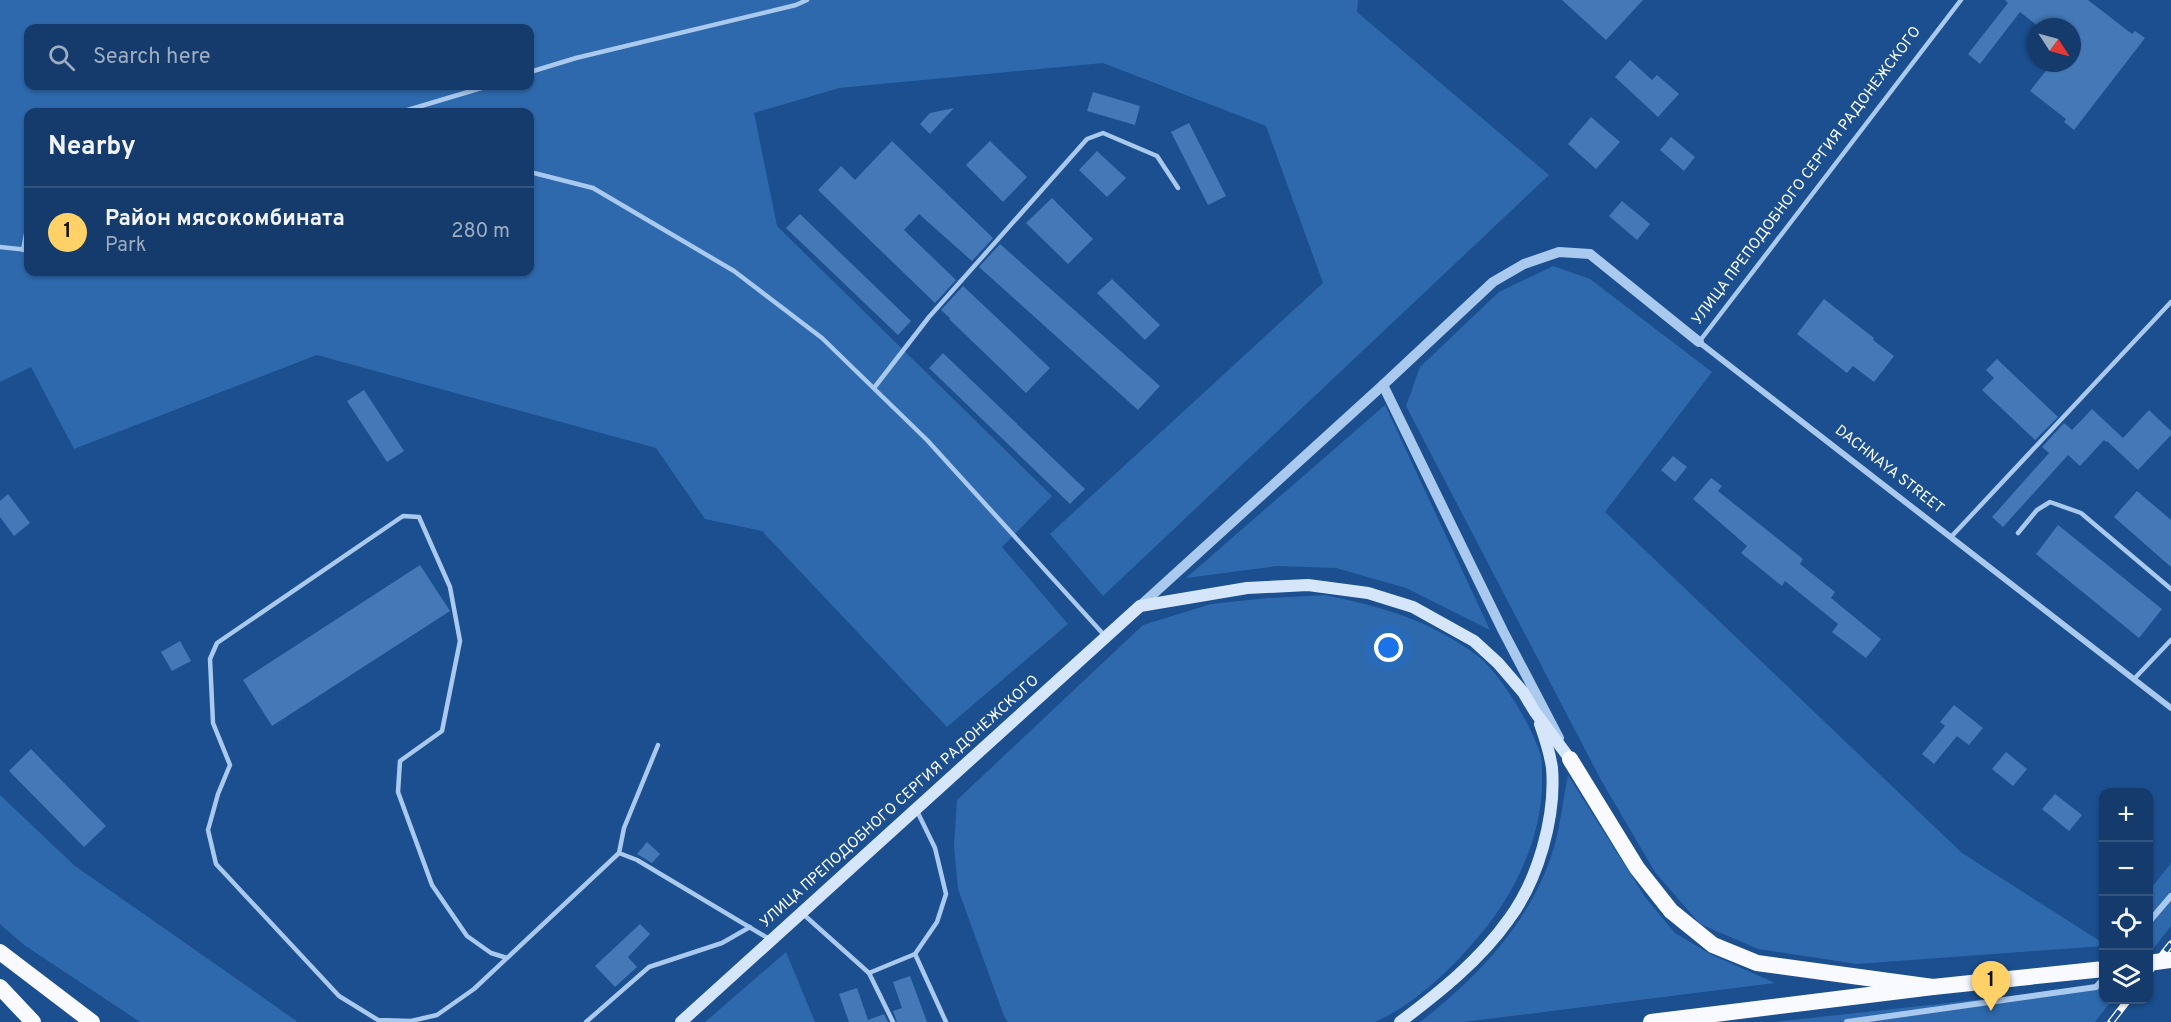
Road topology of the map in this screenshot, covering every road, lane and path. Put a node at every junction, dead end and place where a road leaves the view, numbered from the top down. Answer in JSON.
{"nodes":[{"id":1,"x":807,"y":0,"type":"edge"},
{"id":2,"x":1961,"y":0,"type":"edge"},
{"id":3,"x":534,"y":71,"type":"edge"},
{"id":4,"x":474,"y":90,"type":"edge"},
{"id":5,"x":414,"y":108,"type":"edge"},
{"id":6,"x":534,"y":173,"type":"edge"},
{"id":7,"x":1178,"y":188,"type":"dead end"},
{"id":8,"x":0,"y":247,"type":"edge"},
{"id":9,"x":24,"y":250,"type":"edge"},
{"id":10,"x":2171,"y":302,"type":"edge"},
{"id":11,"x":1699,"y":342,"type":"junction"},
{"id":12,"x":1383,"y":385,"type":"junction"},
{"id":13,"x":874,"y":388,"type":"junction"},
{"id":14,"x":2018,"y":533,"type":"dead end"},
{"id":15,"x":1951,"y":537,"type":"junction"},
{"id":16,"x":2171,"y":589,"type":"edge"},
{"id":17,"x":1140,"y":606,"type":"junction"},
{"id":18,"x":1503,"y":631,"type":"junction"},
{"id":19,"x":1105,"y":636,"type":"junction"},
{"id":20,"x":2171,"y":640,"type":"edge"},
{"id":21,"x":2134,"y":679,"type":"junction"},
{"id":22,"x":1523,"y":692,"type":"junction"},
{"id":23,"x":2171,"y":708,"type":"edge"},
{"id":24,"x":1535,"y":712,"type":"junction"},
{"id":25,"x":658,"y":745,"type":"dead end"},
{"id":26,"x":1570,"y":759,"type":"junction"},
{"id":27,"x":915,"y":809,"type":"junction"},
{"id":28,"x":619,"y":853,"type":"junction"},
{"id":29,"x":2171,"y":896,"type":"edge"},
{"id":30,"x":801,"y":913,"type":"junction"},
{"id":31,"x":2153,"y":917,"type":"edge"},
{"id":32,"x":750,"y":927,"type":"junction"},
{"id":33,"x":772,"y":940,"type":"junction"},
{"id":34,"x":0,"y":952,"type":"edge"},
{"id":35,"x":915,"y":954,"type":"junction"},
{"id":36,"x":507,"y":958,"type":"junction"},
{"id":37,"x":2171,"y":960,"type":"edge"},
{"id":38,"x":2153,"y":962,"type":"edge"},
{"id":39,"x":2099,"y":969,"type":"edge"},
{"id":40,"x":869,"y":972,"type":"junction"},
{"id":41,"x":2099,"y":983,"type":"edge"},
{"id":42,"x":0,"y":987,"type":"edge"},
{"id":43,"x":1933,"y":987,"type":"junction"},
{"id":44,"x":33,"y":1022,"type":"edge"},
{"id":45,"x":92,"y":1022,"type":"edge"},
{"id":46,"x":586,"y":1022,"type":"edge"},
{"id":47,"x":681,"y":1022,"type":"edge"},
{"id":48,"x":893,"y":1022,"type":"edge"},
{"id":49,"x":946,"y":1022,"type":"edge"},
{"id":50,"x":1400,"y":1022,"type":"edge"},
{"id":51,"x":1651,"y":1022,"type":"edge"},
{"id":52,"x":1847,"y":1022,"type":"edge"}],
"edges":[{"from":1,"to":3,"type":"lane"},
{"from":2,"to":11,"type":"lane","name":"УЛИЦА ПРЕПОДОБНОГО СЕРГИЯ РАДОНЕЖСКОГО"},
{"from":4,"to":5,"type":"lane"},
{"from":6,"to":13,"type":"lane"},
{"from":7,"to":13,"type":"lane"},
{"from":8,"to":9,"type":"lane"},
{"from":10,"to":15,"type":"lane"},
{"from":11,"to":12,"type":"street","name":"DACHNAYA STREET"},
{"from":11,"to":15,"type":"street","name":"DACHNAYA STREET"},
{"from":12,"to":17,"type":"street"},
{"from":12,"to":18,"type":"street"},
{"from":13,"to":19,"type":"lane"},
{"from":14,"to":16,"type":"lane"},
{"from":15,"to":21,"type":"street","name":"DACHNAYA STREET"},
{"from":17,"to":19,"type":"main road","name":"УЛИЦА ПРЕПОДОБНОГО СЕРГИЯ РАДОНЕЖСКОГО"},
{"from":17,"to":22,"type":"main road"},
{"from":18,"to":22,"type":"street"},
{"from":18,"to":26,"type":"street"},
{"from":19,"to":27,"type":"main road","name":"УЛИЦА ПРЕПОДОБНОГО СЕРГИЯ РАДОНЕЖСКОГО"},
{"from":20,"to":21,"type":"lane"},
{"from":21,"to":23,"type":"street","name":"DACHNAYA STREET"},
{"from":22,"to":24,"type":"main road"},
{"from":24,"to":26,"type":"main road"},
{"from":24,"to":50,"type":"main road"},
{"from":25,"to":28,"type":"lane"},
{"from":26,"to":43,"type":"highway"},
{"from":27,"to":30,"type":"main road","name":"УЛИЦА ПРЕПОДОБНОГО СЕРГИЯ РАДОНЕЖСКОГО"},
{"from":27,"to":35,"type":"lane"},
{"from":28,"to":32,"type":"lane"},
{"from":28,"to":36,"type":"lane"},
{"from":29,"to":31,"type":"street"},
{"from":30,"to":33,"type":"main road","name":"УЛИЦА ПРЕПОДОБНОГО СЕРГИЯ РАДОНЕЖСКОГО"},
{"from":30,"to":40,"type":"lane"},
{"from":32,"to":33,"type":"lane"},
{"from":32,"to":46,"type":"lane"},
{"from":33,"to":47,"type":"main road","name":"УЛИЦА ПРЕПОДОБНОГО СЕРГИЯ РАДОНЕЖСКОГО"},
{"from":34,"to":45,"type":"highway"},
{"from":35,"to":40,"type":"lane"},
{"from":35,"to":49,"type":"lane"},
{"from":36,"to":36,"type":"lane"},
{"from":37,"to":38,"type":"highway","bridge":true},
{"from":39,"to":43,"type":"highway"},
{"from":40,"to":48,"type":"lane"},
{"from":41,"to":52,"type":"street"},
{"from":42,"to":44,"type":"highway"},
{"from":43,"to":51,"type":"highway"}]}
